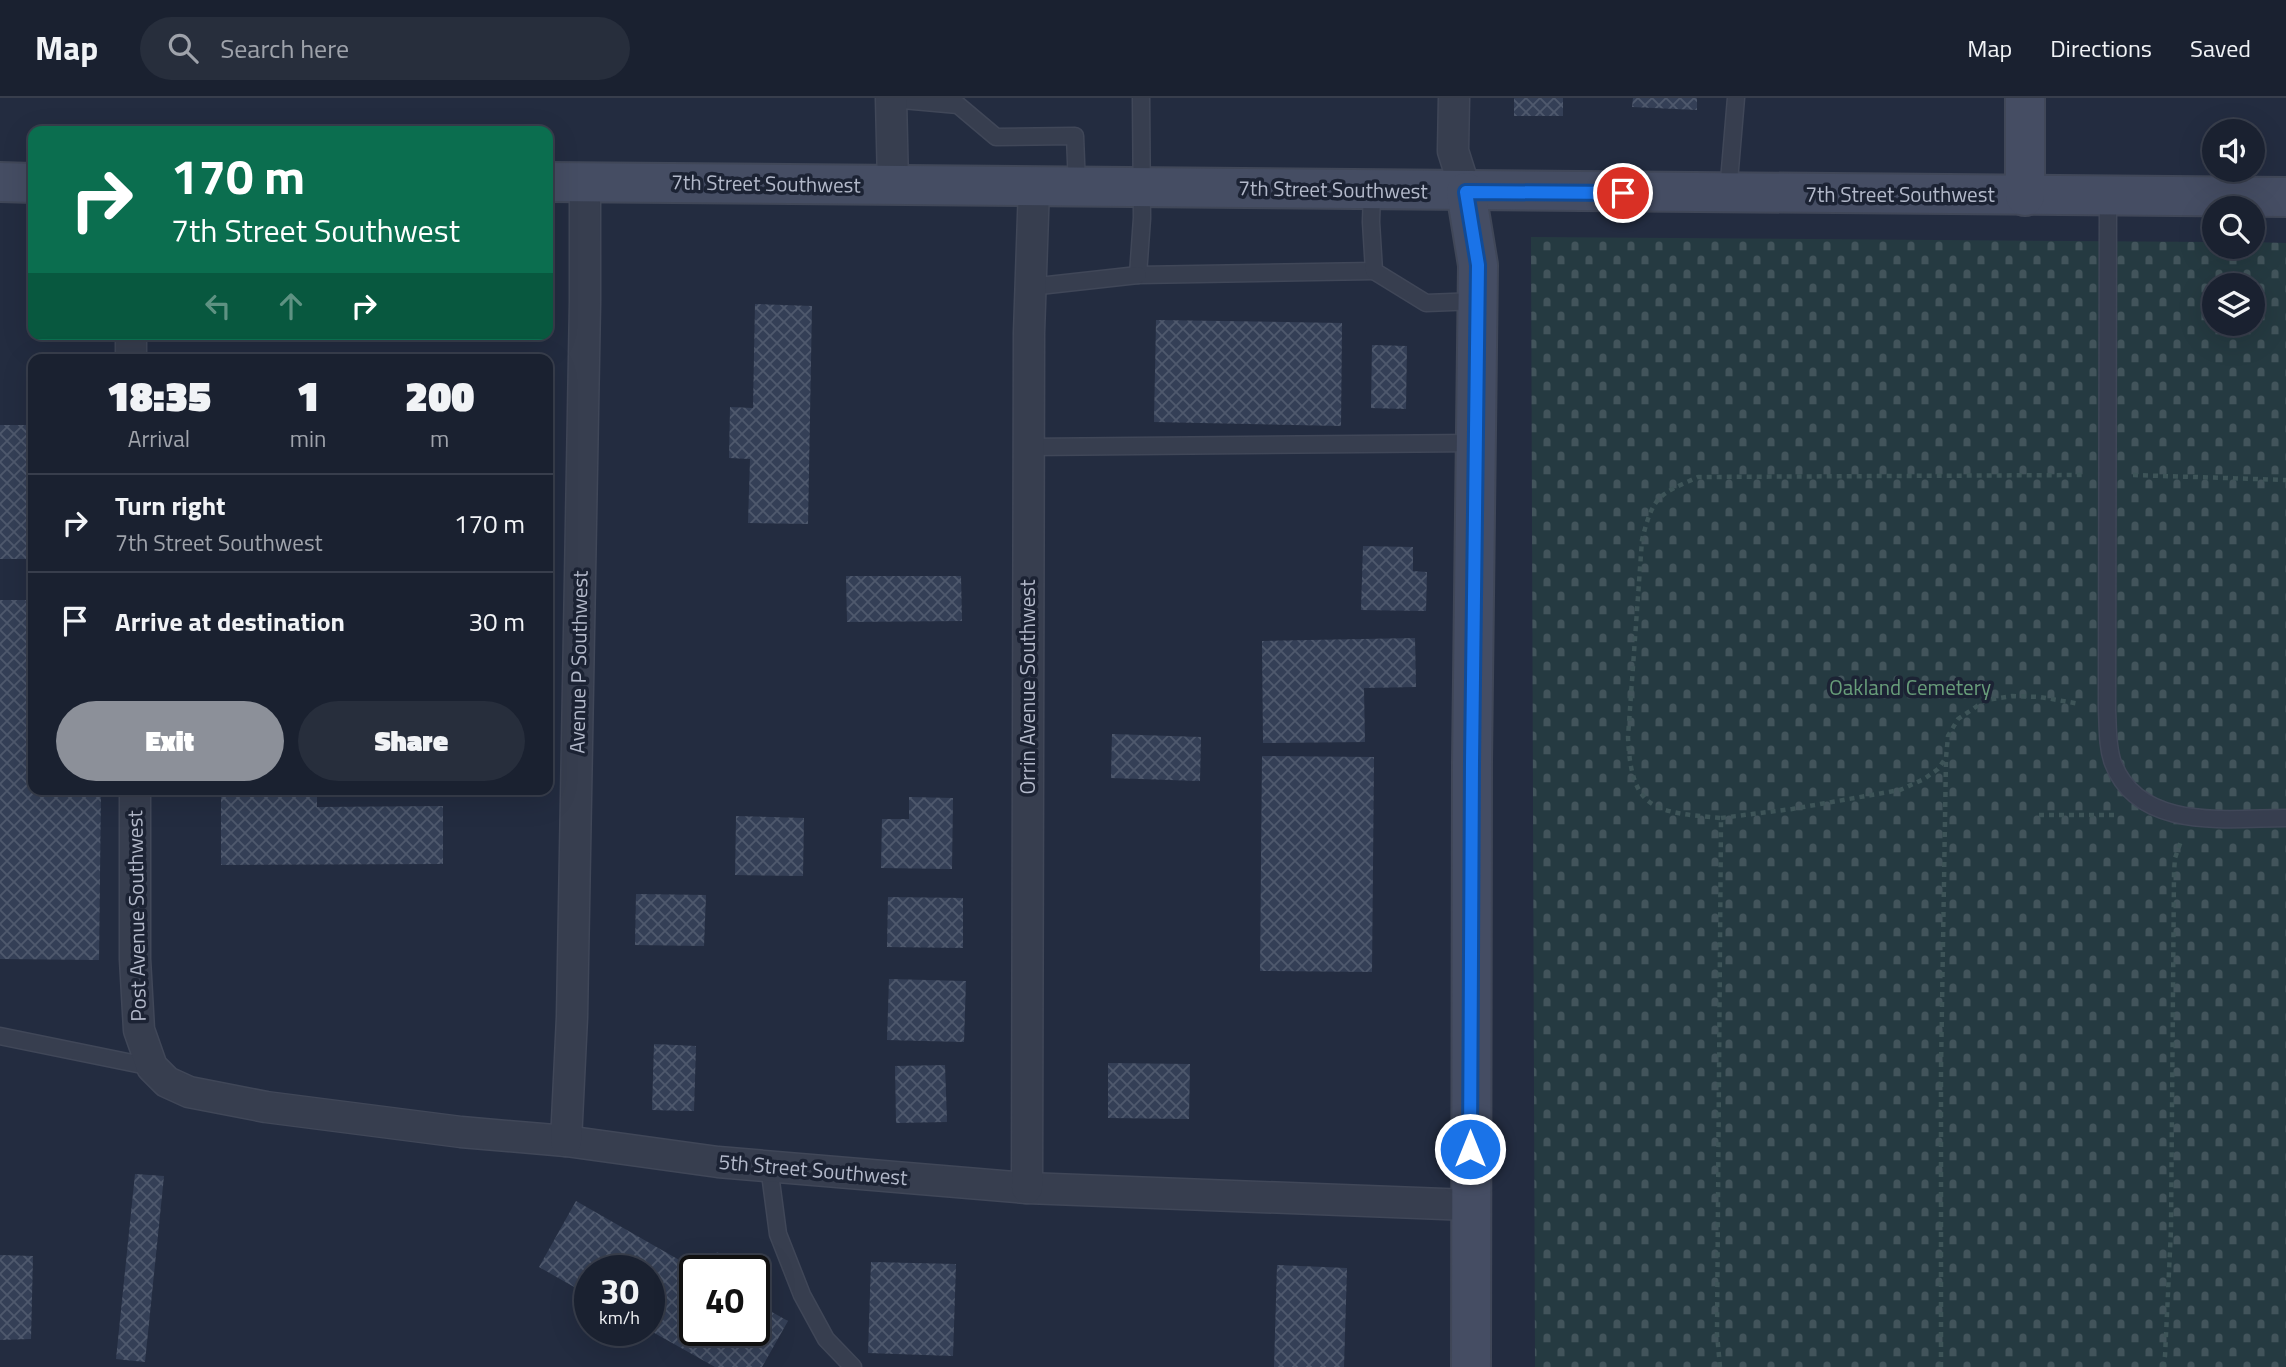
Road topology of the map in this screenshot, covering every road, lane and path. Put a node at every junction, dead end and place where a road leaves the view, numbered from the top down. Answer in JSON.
{"nodes":[{"id":1,"x":891,"y":98,"type":"edge"},
{"id":2,"x":1141,"y":98,"type":"edge"},
{"id":3,"x":1454,"y":98,"type":"edge"},
{"id":4,"x":1736,"y":98,"type":"edge"},
{"id":5,"x":2025,"y":98,"type":"edge"},
{"id":6,"x":943,"y":101,"type":"edge"},
{"id":7,"x":553,"y":182,"type":"edge"},
{"id":8,"x":585,"y":182,"type":"junction"},
{"id":9,"x":0,"y":183,"type":"edge"},
{"id":10,"x":28,"y":183,"type":"edge"},
{"id":11,"x":893,"y":185,"type":"junction"},
{"id":12,"x":1034,"y":186,"type":"junction"},
{"id":13,"x":1077,"y":187,"type":"junction"},
{"id":14,"x":1142,"y":188,"type":"junction"},
{"id":15,"x":1372,"y":190,"type":"junction"},
{"id":16,"x":1466,"y":192,"type":"junction"},
{"id":17,"x":1728,"y":194,"type":"junction"},
{"id":18,"x":2108,"y":195,"type":"junction"},
{"id":19,"x":2025,"y":196,"type":"junction"},
{"id":20,"x":2286,"y":197,"type":"edge"},
{"id":21,"x":1374,"y":271,"type":"junction"},
{"id":22,"x":1138,"y":275,"type":"junction"},
{"id":23,"x":1030,"y":287,"type":"junction"},
{"id":24,"x":1478,"y":301,"type":"junction"},
{"id":25,"x":1476,"y":443,"type":"junction"},
{"id":26,"x":1029,"y":447,"type":"junction"},
{"id":27,"x":2109,"y":474,"type":"junction"},
{"id":28,"x":2286,"y":481,"type":"edge"},
{"id":29,"x":2106,"y":709,"type":"junction"},
{"id":30,"x":1946,"y":758,"type":"junction"},
{"id":31,"x":135,"y":795,"type":"edge"},
{"id":32,"x":2039,"y":815,"type":"dead end"},
{"id":33,"x":2177,"y":815,"type":"junction"},
{"id":34,"x":1721,"y":818,"type":"junction"},
{"id":35,"x":2203,"y":818,"type":"junction"},
{"id":36,"x":2286,"y":818,"type":"edge"},
{"id":37,"x":0,"y":1036,"type":"edge"},
{"id":38,"x":158,"y":1072,"type":"junction"},
{"id":39,"x":566,"y":1141,"type":"junction"},
{"id":40,"x":769,"y":1166,"type":"junction"},
{"id":41,"x":1027,"y":1188,"type":"junction"},
{"id":42,"x":1470,"y":1205,"type":"junction"},
{"id":43,"x":1940,"y":1366,"type":"edge"},
{"id":44,"x":853,"y":1367,"type":"edge"},
{"id":45,"x":1471,"y":1367,"type":"edge"},
{"id":46,"x":1720,"y":1367,"type":"edge"},
{"id":47,"x":2163,"y":1367,"type":"edge"}],
"edges":[{"from":1,"to":6,"type":"lane"},
{"from":1,"to":11,"type":"street"},
{"from":2,"to":14,"type":"lane"},
{"from":3,"to":16,"type":"street"},
{"from":4,"to":17,"type":"lane"},
{"from":5,"to":19,"type":"street"},
{"from":6,"to":13,"type":"lane"},
{"from":7,"to":8,"type":"street","name":"7th Street Southwest"},
{"from":8,"to":11,"type":"street","name":"7th Street Southwest"},
{"from":8,"to":39,"type":"street","name":"Avenue P Southwest"},
{"from":9,"to":10,"type":"street"},
{"from":11,"to":12,"type":"street","name":"7th Street Southwest"},
{"from":12,"to":13,"type":"street","name":"7th Street Southwest"},
{"from":12,"to":23,"type":"street","name":"Orrin Avenue Southwest"},
{"from":13,"to":14,"type":"street","name":"7th Street Southwest"},
{"from":14,"to":15,"type":"street","name":"7th Street Southwest"},
{"from":14,"to":22,"type":"lane"},
{"from":15,"to":16,"type":"street","name":"7th Street Southwest"},
{"from":15,"to":21,"type":"lane"},
{"from":16,"to":17,"type":"street","name":"7th Street Southwest"},
{"from":16,"to":24,"type":"street"},
{"from":17,"to":19,"type":"street","name":"7th Street Southwest"},
{"from":18,"to":19,"type":"street","name":"7th Street Southwest"},
{"from":18,"to":20,"type":"street","name":"7th Street Southwest"},
{"from":18,"to":27,"type":"lane"},
{"from":21,"to":22,"type":"lane"},
{"from":21,"to":24,"type":"lane"},
{"from":22,"to":23,"type":"lane"},
{"from":23,"to":26,"type":"street","name":"Orrin Avenue Southwest"},
{"from":24,"to":25,"type":"street"},
{"from":25,"to":26,"type":"lane"},
{"from":25,"to":42,"type":"street"},
{"from":26,"to":41,"type":"street","name":"Orrin Avenue Southwest"},
{"from":27,"to":28,"type":"path"},
{"from":27,"to":29,"type":"lane"},
{"from":27,"to":34,"type":"path"},
{"from":29,"to":30,"type":"path"},
{"from":29,"to":33,"type":"lane"},
{"from":30,"to":34,"type":"path"},
{"from":30,"to":43,"type":"path"},
{"from":31,"to":38,"type":"street","name":"Post Avenue Southwest"},
{"from":32,"to":33,"type":"path"},
{"from":33,"to":35,"type":"lane"},
{"from":34,"to":46,"type":"path"},
{"from":35,"to":36,"type":"lane"},
{"from":35,"to":47,"type":"path"},
{"from":37,"to":38,"type":"lane"},
{"from":38,"to":39,"type":"street","name":"5th Street Southwest"},
{"from":39,"to":40,"type":"street","name":"5th Street Southwest"},
{"from":40,"to":41,"type":"street","name":"5th Street Southwest"},
{"from":40,"to":44,"type":"lane"},
{"from":41,"to":42,"type":"street","name":"5th Street Southwest"},
{"from":42,"to":45,"type":"street"}]}
